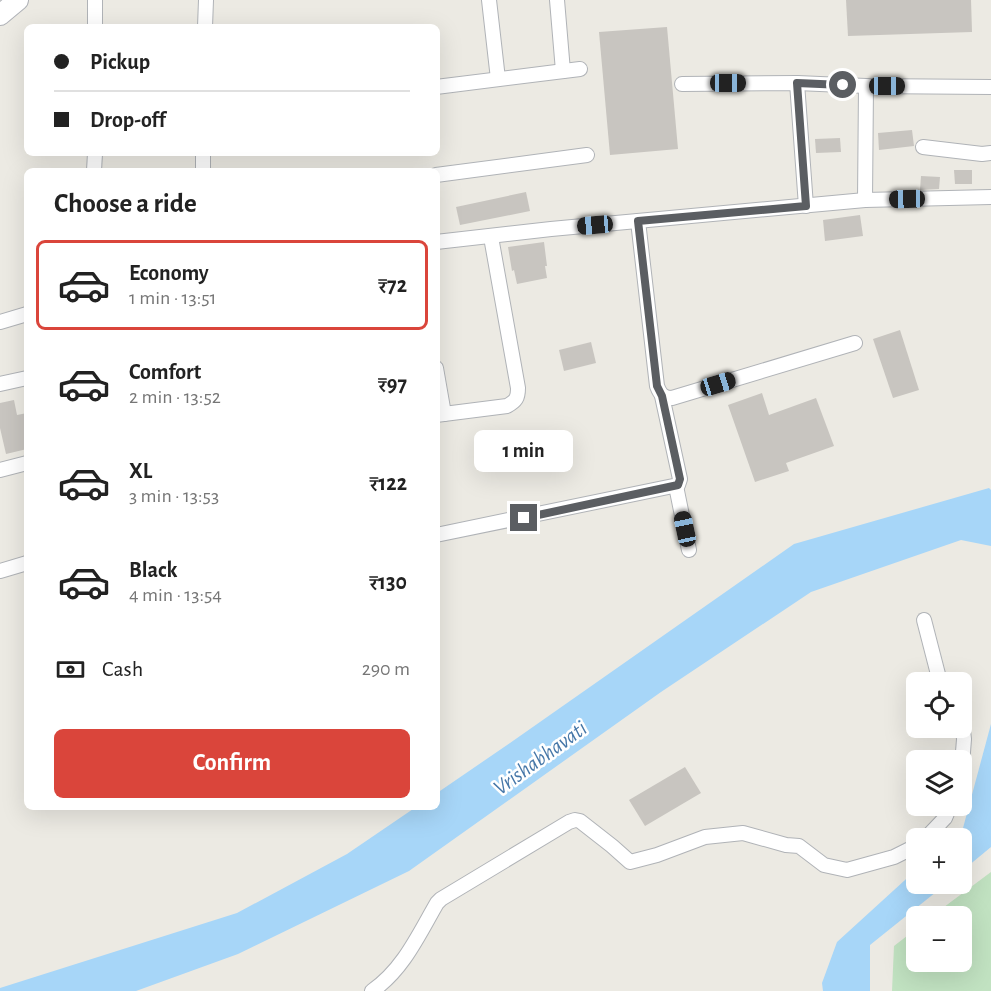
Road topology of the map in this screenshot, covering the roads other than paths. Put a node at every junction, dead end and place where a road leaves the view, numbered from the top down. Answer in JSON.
{"nodes":[{"id":1,"x":18,"y":0,"type":"edge"},
{"id":2,"x":95,"y":0,"type":"edge"},
{"id":3,"x":206,"y":0,"type":"edge"},
{"id":4,"x":489,"y":0,"type":"edge"},
{"id":5,"x":557,"y":0,"type":"edge"},
{"id":6,"x":0,"y":15,"type":"edge"},
{"id":7,"x":95,"y":24,"type":"edge"},
{"id":8,"x":205,"y":24,"type":"edge"},
{"id":9,"x":580,"y":69,"type":"dead end"},
{"id":10,"x":563,"y":71,"type":"junction"},
{"id":11,"x":498,"y":79,"type":"junction"},
{"id":12,"x":797,"y":83,"type":"junction"},
{"id":13,"x":682,"y":84,"type":"dead end"},
{"id":14,"x":440,"y":86,"type":"edge"},
{"id":15,"x":866,"y":86,"type":"junction"},
{"id":16,"x":991,"y":87,"type":"edge"},
{"id":17,"x":923,"y":147,"type":"dead end"},
{"id":18,"x":991,"y":153,"type":"edge"},
{"id":19,"x":587,"y":155,"type":"dead end"},
{"id":20,"x":440,"y":174,"type":"edge"},
{"id":21,"x":991,"y":197,"type":"edge"},
{"id":22,"x":865,"y":200,"type":"junction"},
{"id":23,"x":806,"y":206,"type":"junction"},
{"id":24,"x":638,"y":221,"type":"junction"},
{"id":25,"x":491,"y":237,"type":"junction"},
{"id":26,"x":440,"y":242,"type":"edge"},
{"id":27,"x":24,"y":318,"type":"edge"},
{"id":28,"x":0,"y":322,"type":"edge"},
{"id":29,"x":855,"y":343,"type":"dead end"},
{"id":30,"x":24,"y":379,"type":"edge"},
{"id":31,"x":0,"y":384,"type":"edge"},
{"id":32,"x":662,"y":396,"type":"junction"},
{"id":33,"x":440,"y":415,"type":"edge"},
{"id":34,"x":24,"y":464,"type":"edge"},
{"id":35,"x":0,"y":470,"type":"edge"},
{"id":36,"x":676,"y":486,"type":"junction"},
{"id":37,"x":440,"y":534,"type":"edge"},
{"id":38,"x":690,"y":550,"type":"dead end"},
{"id":39,"x":24,"y":564,"type":"edge"},
{"id":40,"x":0,"y":571,"type":"edge"},
{"id":41,"x":924,"y":620,"type":"dead end"},
{"id":42,"x":937,"y":672,"type":"edge"},
{"id":43,"x":946,"y":816,"type":"edge"},
{"id":44,"x":936,"y":828,"type":"edge"},
{"id":45,"x":906,"y":851,"type":"edge"},
{"id":46,"x":372,"y":991,"type":"edge"}],
"edges":[{"from":1,"to":6,"type":"street"},
{"from":2,"to":7,"type":"street"},
{"from":3,"to":8,"type":"street"},
{"from":4,"to":11,"type":"street"},
{"from":5,"to":10,"type":"street"},
{"from":9,"to":10,"type":"street"},
{"from":10,"to":11,"type":"street"},
{"from":11,"to":14,"type":"street"},
{"from":12,"to":13,"type":"street"},
{"from":12,"to":15,"type":"street"},
{"from":12,"to":23,"type":"street"},
{"from":15,"to":16,"type":"street"},
{"from":15,"to":22,"type":"street"},
{"from":17,"to":18,"type":"street"},
{"from":19,"to":20,"type":"street"},
{"from":21,"to":22,"type":"street"},
{"from":22,"to":23,"type":"street"},
{"from":23,"to":24,"type":"street"},
{"from":24,"to":25,"type":"street"},
{"from":24,"to":32,"type":"street"},
{"from":25,"to":26,"type":"street"},
{"from":25,"to":33,"type":"street"},
{"from":27,"to":28,"type":"street"},
{"from":29,"to":32,"type":"street"},
{"from":30,"to":31,"type":"street"},
{"from":32,"to":36,"type":"street"},
{"from":34,"to":35,"type":"street"},
{"from":36,"to":37,"type":"street"},
{"from":36,"to":38,"type":"street"},
{"from":39,"to":40,"type":"street"},
{"from":41,"to":42,"type":"street"},
{"from":43,"to":44,"type":"street"},
{"from":45,"to":46,"type":"street"}]}
